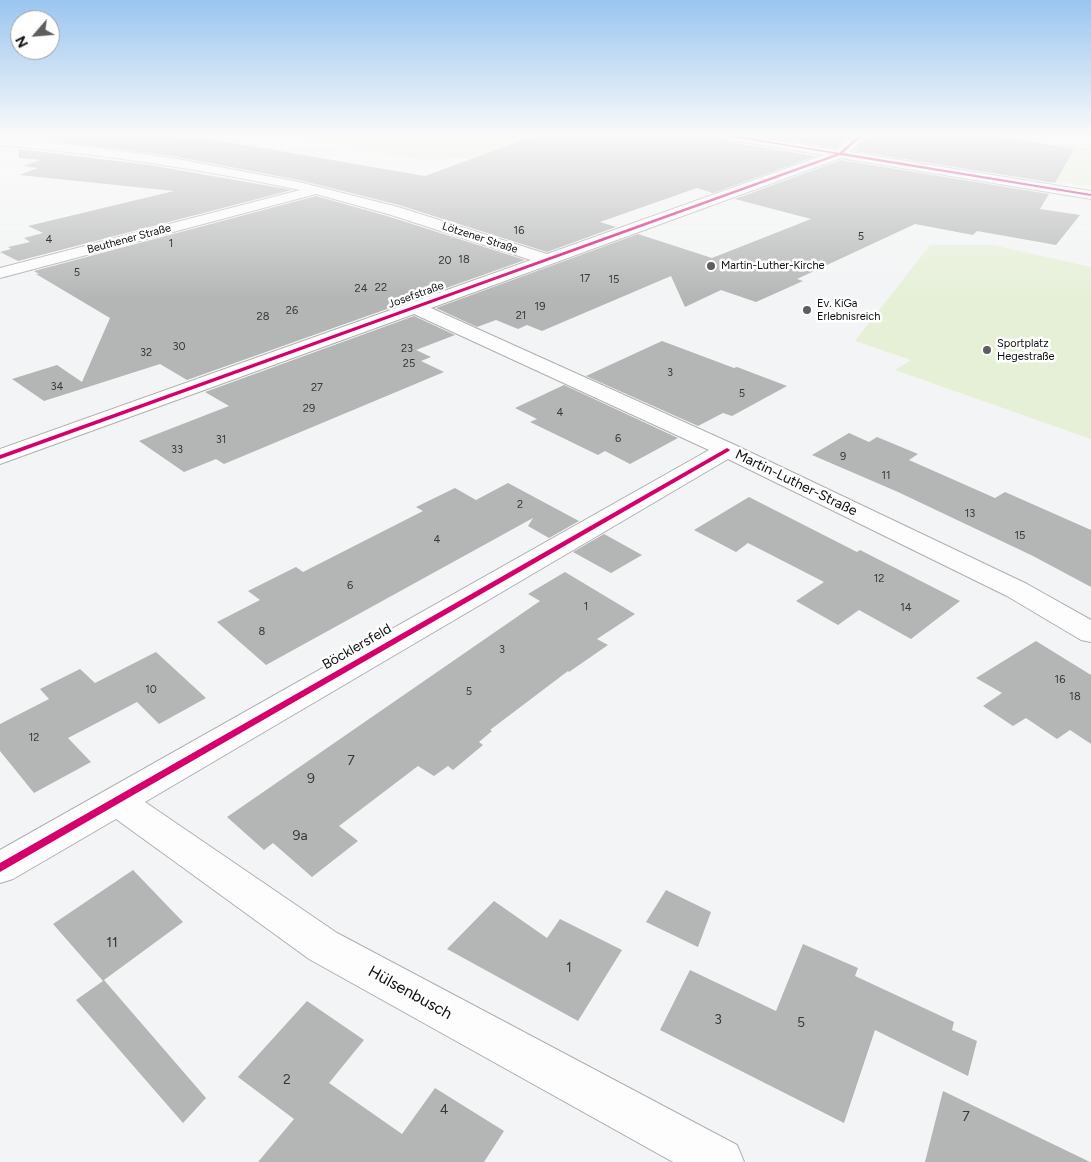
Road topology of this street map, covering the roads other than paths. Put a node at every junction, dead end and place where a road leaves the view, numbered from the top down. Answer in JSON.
{"nodes":[{"id":1,"x":316,"y":190,"type":"joint"},
{"id":2,"x":740,"y":190,"type":"edge"},
{"id":3,"x":1062,"y":190,"type":"edge"},
{"id":4,"x":1091,"y":195,"type":"edge"},
{"id":5,"x":548,"y":260,"type":"junction"},
{"id":6,"x":0,"y":273,"type":"edge"},
{"id":7,"x":414,"y":307,"type":"junction"},
{"id":8,"x":727,"y":450,"type":"junction"},
{"id":9,"x":0,"y":457,"type":"edge"},
{"id":10,"x":1091,"y":633,"type":"edge"},
{"id":11,"x":116,"y":800,"type":"junction"},
{"id":12,"x":0,"y":868,"type":"edge"},
{"id":13,"x":720,"y":1162,"type":"edge"}],
"edges":[{"from":1,"to":5,"type":"street","name":"Lötzener Straße"},
{"from":1,"to":6,"type":"street","name":"Beuthener Straße"},
{"from":2,"to":5,"type":"street","name":"Josefstraße"},
{"from":3,"to":4,"type":"street"},
{"from":5,"to":7,"type":"street","name":"Josefstraße"},
{"from":7,"to":8,"type":"street","name":"Martin-Luther-Straße"},
{"from":7,"to":9,"type":"street","name":"Josefstraße"},
{"from":8,"to":10,"type":"street","name":"Martin-Luther-Straße"},
{"from":8,"to":11,"type":"street","name":"Böcklersfeld"},
{"from":11,"to":12,"type":"street","name":"Böcklersfeld"},
{"from":11,"to":13,"type":"street","name":"Hülsenbusch"}]}
